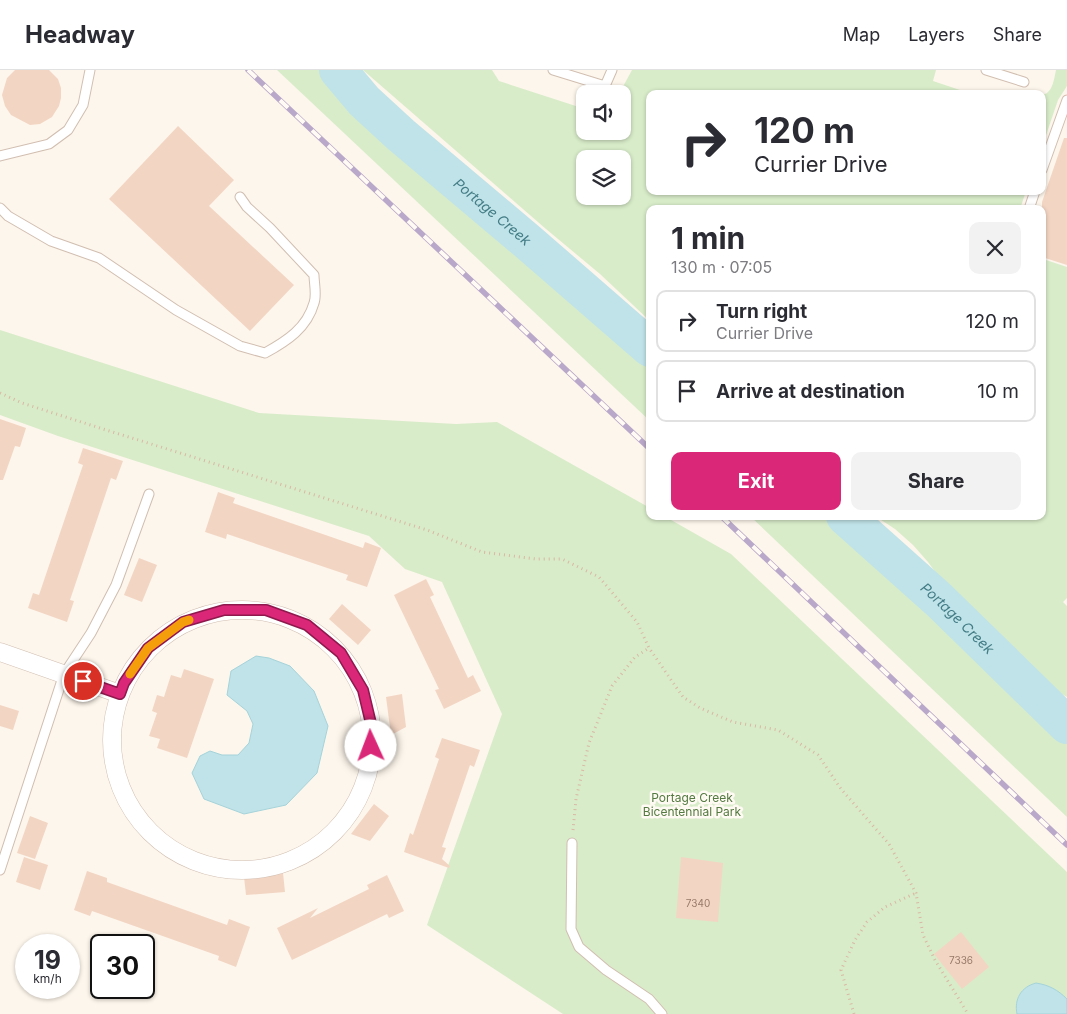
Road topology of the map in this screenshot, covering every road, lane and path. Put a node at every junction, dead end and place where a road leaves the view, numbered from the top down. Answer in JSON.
{"nodes":[{"id":1,"x":90,"y":70,"type":"edge"},
{"id":2,"x":553,"y":70,"type":"edge"},
{"id":3,"x":612,"y":70,"type":"edge"},
{"id":4,"x":986,"y":70,"type":"edge"},
{"id":5,"x":1024,"y":82,"type":"dead end"},
{"id":6,"x":1067,"y":100,"type":"edge"},
{"id":7,"x":0,"y":156,"type":"edge"},
{"id":8,"x":1046,"y":159,"type":"edge"},
{"id":9,"x":240,"y":197,"type":"dead end"},
{"id":10,"x":0,"y":208,"type":"edge"},
{"id":11,"x":0,"y":393,"type":"edge"},
{"id":12,"x":149,"y":494,"type":"dead end"},
{"id":13,"x":648,"y":648,"type":"junction"},
{"id":14,"x":0,"y":652,"type":"edge"},
{"id":15,"x":64,"y":674,"type":"junction"},
{"id":16,"x":120,"y":694,"type":"junction"},
{"id":17,"x":572,"y":843,"type":"joint"},
{"id":18,"x":0,"y":870,"type":"edge"},
{"id":19,"x":916,"y":893,"type":"junction"},
{"id":20,"x":662,"y":1014,"type":"edge"},
{"id":21,"x":854,"y":1014,"type":"edge"},
{"id":22,"x":968,"y":1014,"type":"edge"}],
"edges":[{"from":1,"to":7,"type":"lane"},
{"from":2,"to":3,"type":"lane"},
{"from":4,"to":5,"type":"lane"},
{"from":6,"to":8,"type":"lane"},
{"from":9,"to":10,"type":"lane"},
{"from":11,"to":13,"type":"path"},
{"from":12,"to":15,"type":"lane"},
{"from":13,"to":17,"type":"path"},
{"from":13,"to":19,"type":"path"},
{"from":14,"to":15,"type":"street"},
{"from":15,"to":16,"type":"street"},
{"from":15,"to":18,"type":"lane"},
{"from":16,"to":16,"type":"street"},
{"from":17,"to":20,"type":"lane"},
{"from":19,"to":21,"type":"path"},
{"from":19,"to":22,"type":"path"}]}
